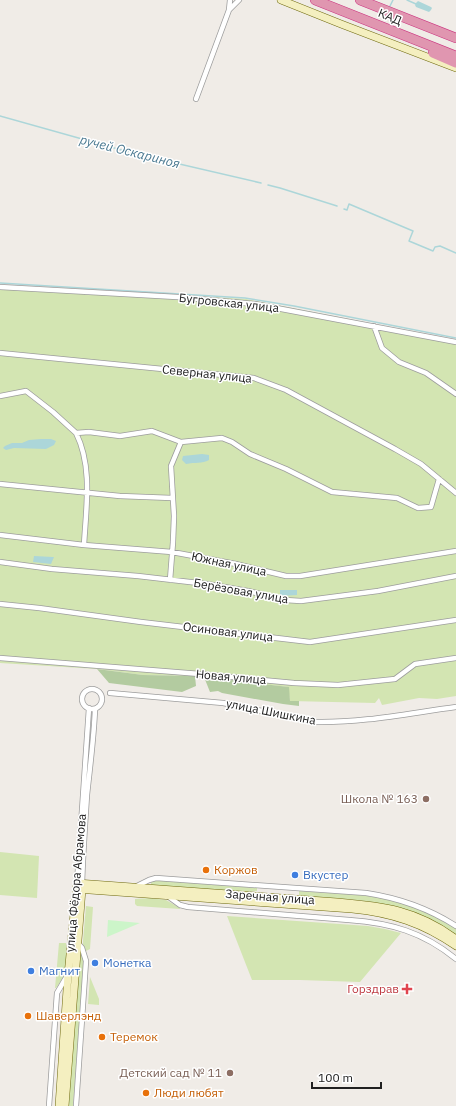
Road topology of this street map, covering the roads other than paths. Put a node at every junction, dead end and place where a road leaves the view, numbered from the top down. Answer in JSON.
{"nodes":[{"id":1,"x":230,"y":0,"type":"edge"},
{"id":2,"x":238,"y":0,"type":"edge"},
{"id":3,"x":281,"y":0,"type":"edge"},
{"id":4,"x":315,"y":0,"type":"edge"},
{"id":5,"x":360,"y":0,"type":"edge"},
{"id":6,"x":229,"y":10,"type":"junction"},
{"id":7,"x":399,"y":33,"type":"junction"},
{"id":8,"x":456,"y":38,"type":"edge"},
{"id":9,"x":456,"y":56,"type":"edge"},
{"id":10,"x":456,"y":63,"type":"edge"},
{"id":11,"x":456,"y":68,"type":"edge"},
{"id":12,"x":196,"y":98,"type":"dead end"},
{"id":13,"x":0,"y":287,"type":"edge"},
{"id":14,"x":374,"y":326,"type":"junction"},
{"id":15,"x":456,"y":342,"type":"edge"},
{"id":16,"x":0,"y":353,"type":"edge"},
{"id":17,"x":456,"y":394,"type":"edge"},
{"id":18,"x":0,"y":396,"type":"edge"},
{"id":19,"x":76,"y":433,"type":"junction"},
{"id":20,"x":181,"y":442,"type":"junction"},
{"id":21,"x":439,"y":479,"type":"junction"},
{"id":22,"x":0,"y":484,"type":"edge"},
{"id":23,"x":87,"y":493,"type":"junction"},
{"id":24,"x":456,"y":493,"type":"edge"},
{"id":25,"x":172,"y":498,"type":"junction"},
{"id":26,"x":0,"y":535,"type":"edge"},
{"id":27,"x":84,"y":545,"type":"junction"},
{"id":28,"x":456,"y":551,"type":"edge"},
{"id":29,"x":172,"y":552,"type":"junction"},
{"id":30,"x":0,"y":562,"type":"edge"},
{"id":31,"x":456,"y":576,"type":"edge"},
{"id":32,"x":170,"y":580,"type":"junction"},
{"id":33,"x":0,"y":604,"type":"edge"},
{"id":34,"x":456,"y":620,"type":"edge"},
{"id":35,"x":0,"y":658,"type":"edge"},
{"id":36,"x":456,"y":658,"type":"edge"},
{"id":37,"x":110,"y":693,"type":"dead end"},
{"id":38,"x":456,"y":707,"type":"edge"},
{"id":39,"x":89,"y":708,"type":"junction"},
{"id":40,"x":95,"y":709,"type":"junction"},
{"id":41,"x":79,"y":886,"type":"junction"},
{"id":42,"x":134,"y":887,"type":"junction"},
{"id":43,"x":168,"y":896,"type":"junction"},
{"id":44,"x":456,"y":926,"type":"edge"},
{"id":45,"x":456,"y":939,"type":"edge"},
{"id":46,"x":77,"y":942,"type":"junction"},
{"id":47,"x":456,"y":946,"type":"edge"},
{"id":48,"x":456,"y":959,"type":"edge"},
{"id":49,"x":68,"y":975,"type":"junction"},
{"id":50,"x":49,"y":1106,"type":"edge"},
{"id":51,"x":59,"y":1106,"type":"edge"},
{"id":52,"x":65,"y":1106,"type":"edge"},
{"id":53,"x":76,"y":1106,"type":"edge"}],
"edges":[{"from":1,"to":6,"type":"street"},
{"from":2,"to":6,"type":"street"},
{"from":3,"to":11,"type":"street"},
{"from":4,"to":7,"type":"highway","name":"КАД"},
{"from":5,"to":8,"type":"highway","name":"КАД"},
{"from":6,"to":12,"type":"street"},
{"from":7,"to":9,"type":"highway","name":"КАД"},
{"from":7,"to":10,"type":"highway"},
{"from":13,"to":14,"type":"street","name":"Бугровская улица"},
{"from":14,"to":15,"type":"street","name":"Бугровская улица"},
{"from":14,"to":17,"type":"street"},
{"from":16,"to":21,"type":"street","name":"Северная улица"},
{"from":18,"to":19,"type":"street"},
{"from":19,"to":20,"type":"street"},
{"from":19,"to":23,"type":"street"},
{"from":20,"to":21,"type":"street"},
{"from":20,"to":25,"type":"street"},
{"from":21,"to":24,"type":"street","name":"Северная улица"},
{"from":22,"to":23,"type":"street"},
{"from":23,"to":25,"type":"street"},
{"from":23,"to":27,"type":"street"},
{"from":25,"to":29,"type":"street"},
{"from":26,"to":27,"type":"street","name":"Южная улица"},
{"from":27,"to":29,"type":"street","name":"Южная улица"},
{"from":28,"to":29,"type":"street","name":"Южная улица"},
{"from":29,"to":32,"type":"street"},
{"from":30,"to":32,"type":"street","name":"Берёзовая улица"},
{"from":31,"to":32,"type":"street","name":"Берёзовая улица"},
{"from":33,"to":34,"type":"street","name":"Осиновая улица"},
{"from":35,"to":36,"type":"street","name":"Новая улица"},
{"from":37,"to":38,"type":"street","name":"улица Шишкина"},
{"from":39,"to":40,"type":"street"},
{"from":39,"to":40,"type":"street"},
{"from":39,"to":41,"type":"street","name":"улица Фёдора Абрамова"},
{"from":40,"to":41,"type":"street","name":"улица Фёдора Абрамова"},
{"from":41,"to":42,"type":"street","name":"Заречная улица"},
{"from":41,"to":43,"type":"street","name":"Заречная улица"},
{"from":41,"to":46,"type":"street","name":"улица Фёдора Абрамова"},
{"from":41,"to":49,"type":"street","name":"улица Фёдора Абрамова"},
{"from":42,"to":44,"type":"street"},
{"from":42,"to":45,"type":"street","name":"Заречная улица"},
{"from":43,"to":47,"type":"street","name":"Заречная улица"},
{"from":43,"to":48,"type":"street"},
{"from":46,"to":52,"type":"street","name":"улица Фёдора Абрамова"},
{"from":46,"to":53,"type":"street"},
{"from":49,"to":50,"type":"street"},
{"from":49,"to":51,"type":"street","name":"улица Фёдора Абрамова"}]}
